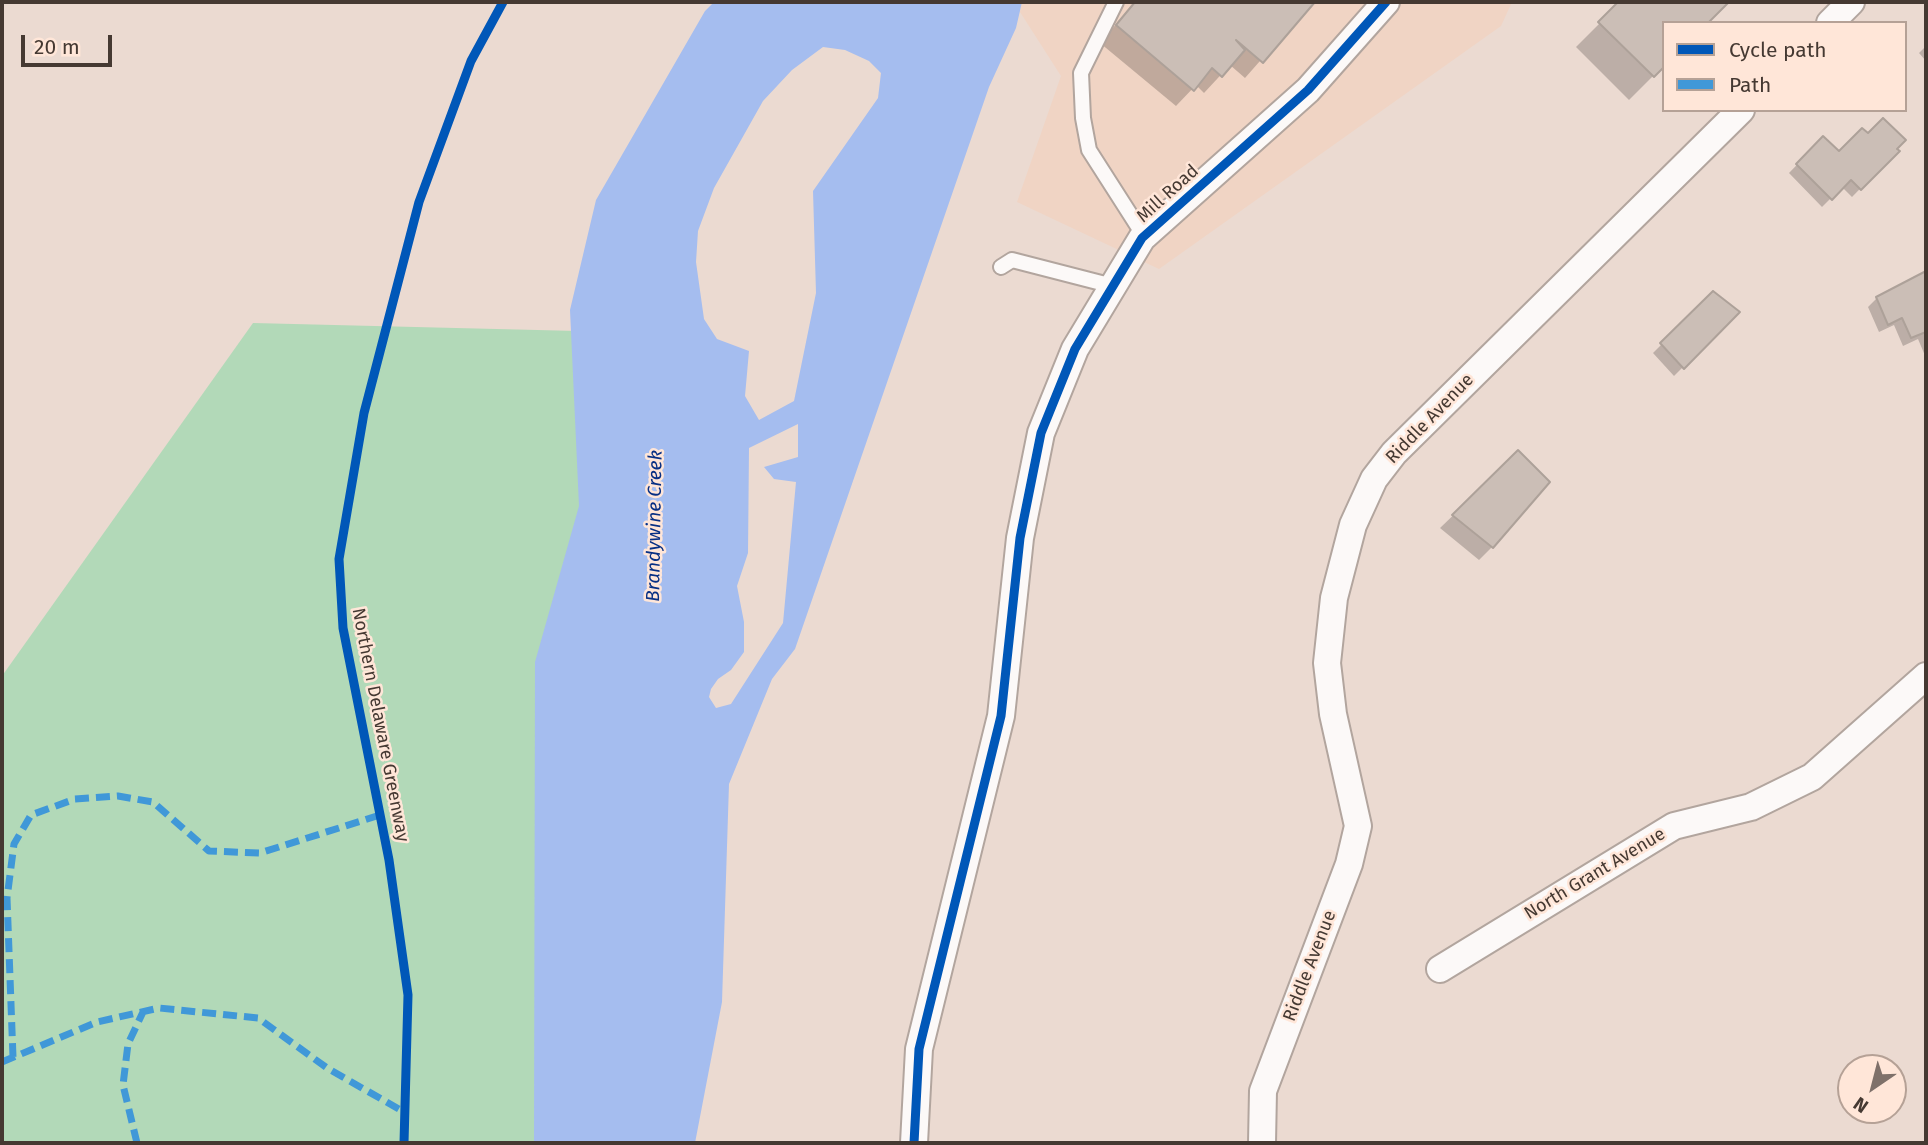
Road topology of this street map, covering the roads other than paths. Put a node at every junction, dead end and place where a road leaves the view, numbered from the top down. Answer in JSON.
{"nodes":[{"id":1,"x":1116,"y":2,"type":"edge"},
{"id":2,"x":1386,"y":2,"type":"edge"},
{"id":3,"x":1851,"y":2,"type":"edge"},
{"id":4,"x":1832,"y":21,"type":"edge"},
{"id":5,"x":1739,"y":112,"type":"edge"},
{"id":6,"x":1144,"y":236,"type":"junction"},
{"id":7,"x":1001,"y":267,"type":"dead end"},
{"id":8,"x":1113,"y":286,"type":"junction"},
{"id":9,"x":1926,"y":676,"type":"edge"},
{"id":10,"x":1440,"y":969,"type":"dead end"},
{"id":11,"x":914,"y":1143,"type":"edge"},
{"id":12,"x":1262,"y":1143,"type":"edge"}],
"edges":[{"from":1,"to":6,"type":"lane"},
{"from":2,"to":6,"type":"street","name":"Mill Road"},
{"from":3,"to":4,"type":"street"},
{"from":5,"to":12,"type":"street","name":"Riddle Avenue"},
{"from":6,"to":8,"type":"street","name":"Mill Road"},
{"from":7,"to":8,"type":"lane"},
{"from":8,"to":11,"type":"street","name":"Mill Road"},
{"from":9,"to":10,"type":"street","name":"North Grant Avenue"}]}
